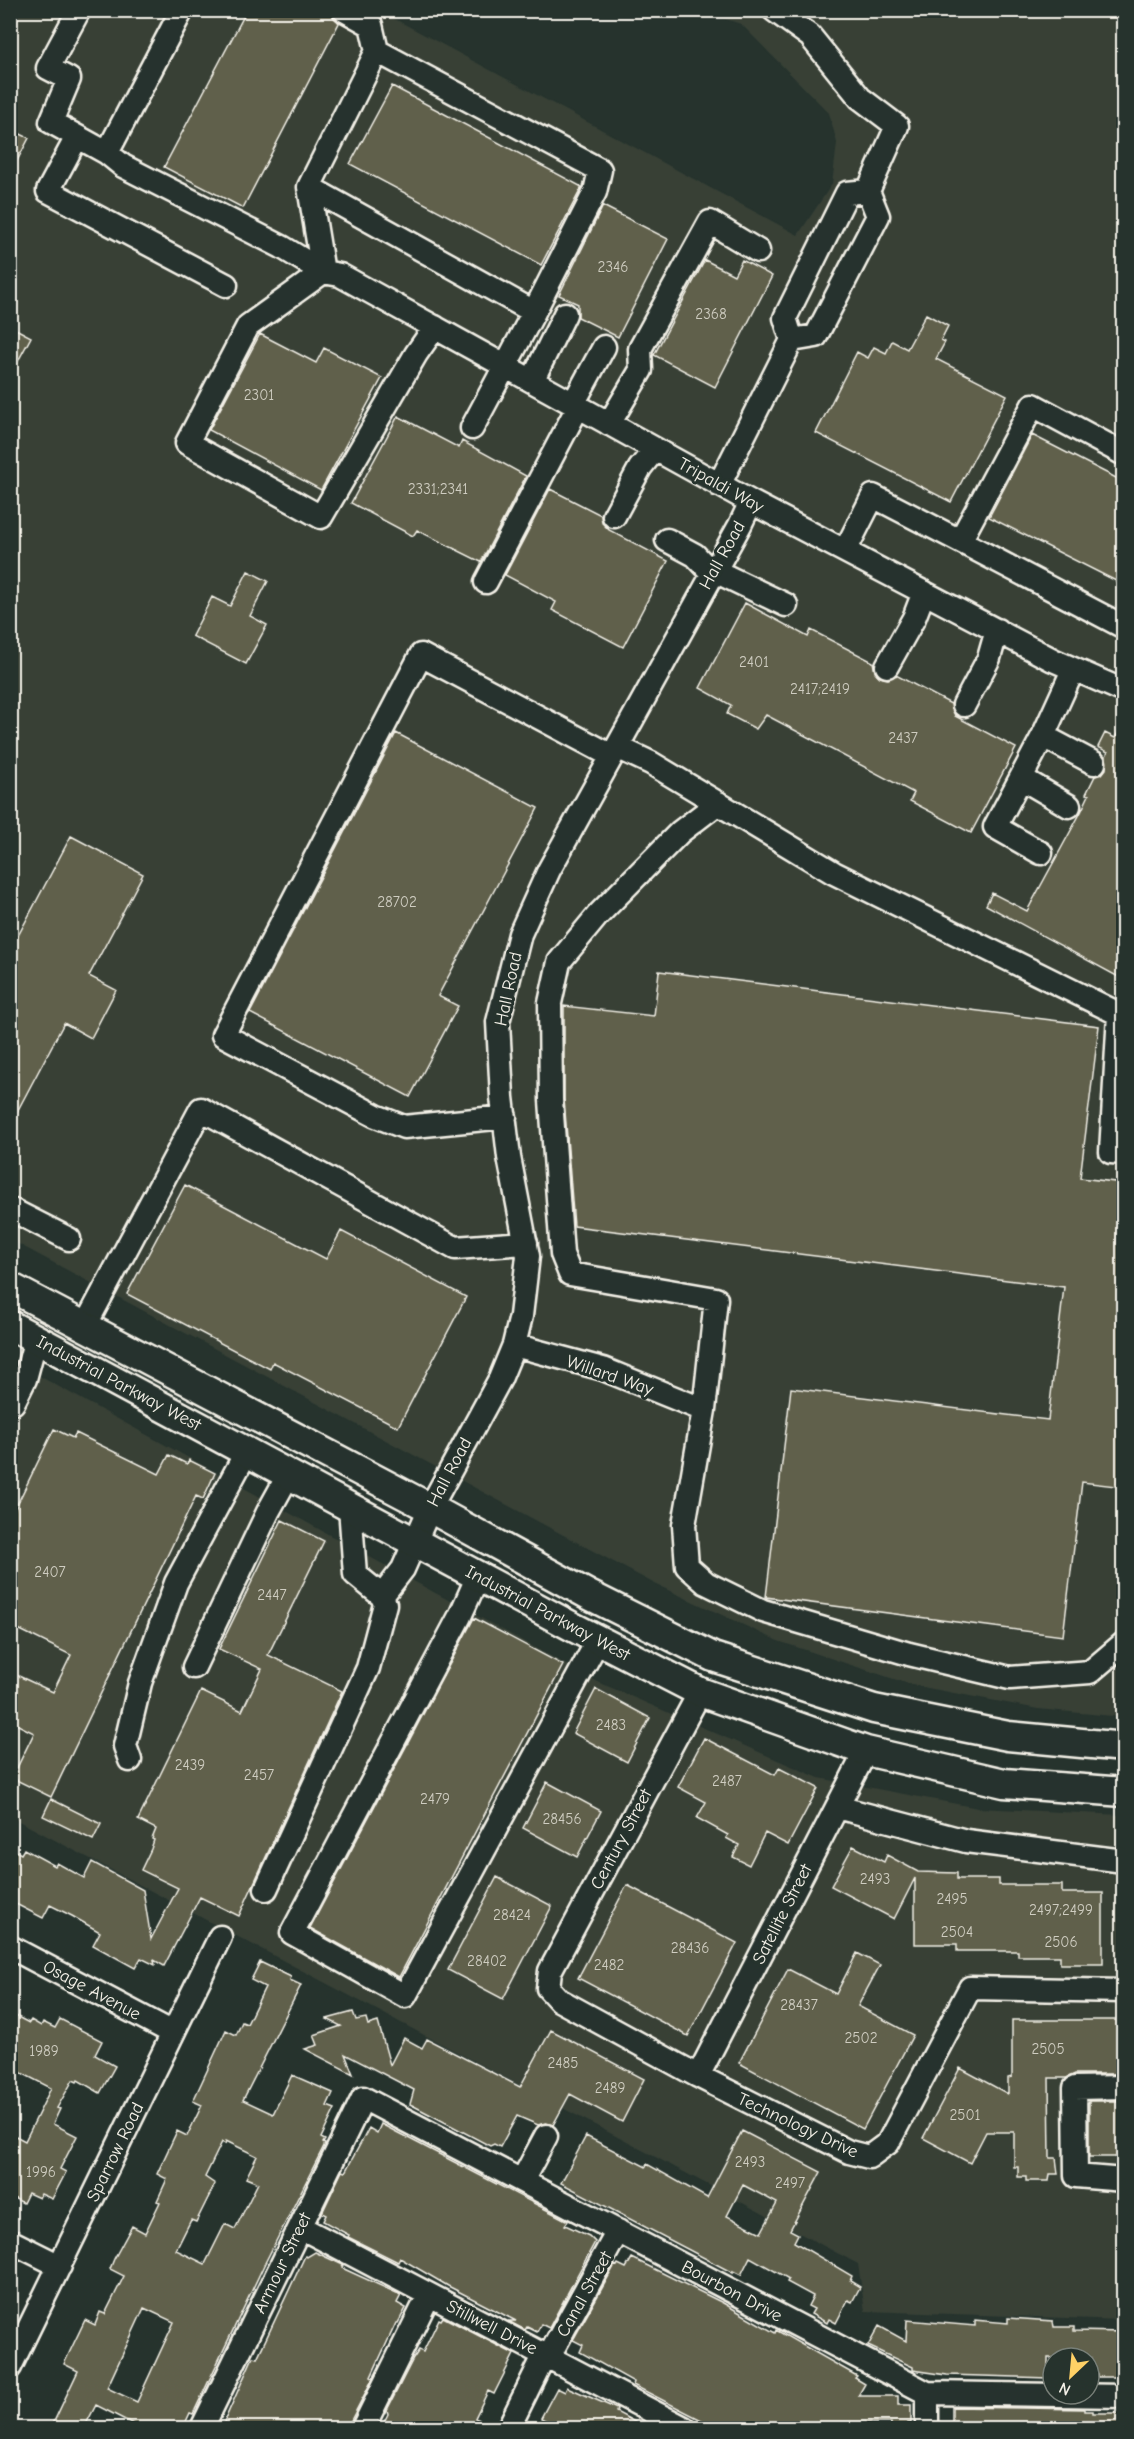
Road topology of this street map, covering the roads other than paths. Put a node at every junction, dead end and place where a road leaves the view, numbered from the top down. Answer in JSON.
{"nodes":[{"id":1,"x":79,"y":10,"type":"edge"},
{"id":2,"x":182,"y":10,"type":"edge"},
{"id":3,"x":344,"y":10,"type":"edge"},
{"id":4,"x":774,"y":10,"type":"edge"},
{"id":5,"x":377,"y":51,"type":"junction"},
{"id":6,"x":76,"y":137,"type":"junction"},
{"id":7,"x":107,"y":153,"type":"junction"},
{"id":8,"x":309,"y":187,"type":"junction"},
{"id":9,"x":868,"y":191,"type":"junction"},
{"id":10,"x":758,"y":251,"type":"dead end"},
{"id":11,"x":323,"y":272,"type":"junction"},
{"id":12,"x":226,"y":285,"type":"dead end"},
{"id":13,"x":534,"y":312,"type":"junction"},
{"id":14,"x":565,"y":314,"type":"dead end"},
{"id":15,"x":435,"y":327,"type":"junction"},
{"id":16,"x":792,"y":340,"type":"junction"},
{"id":17,"x":604,"y":347,"type":"dead end"},
{"id":18,"x":505,"y":366,"type":"junction"},
{"id":19,"x":532,"y":381,"type":"junction"},
{"id":20,"x":576,"y":405,"type":"junction"},
{"id":21,"x":609,"y":424,"type":"junction"},
{"id":22,"x":472,"y":428,"type":"dead end"},
{"id":23,"x":655,"y":449,"type":"junction"},
{"id":24,"x":1124,"y":454,"type":"edge"},
{"id":25,"x":719,"y":484,"type":"junction"},
{"id":26,"x":751,"y":502,"type":"junction"},
{"id":27,"x":614,"y":516,"type":"dead end"},
{"id":28,"x":667,"y":540,"type":"dead end"},
{"id":29,"x":960,"y":541,"type":"junction"},
{"id":30,"x":845,"y":551,"type":"junction"},
{"id":31,"x":712,"y":571,"type":"junction"},
{"id":32,"x":486,"y":582,"type":"dead end"},
{"id":33,"x":924,"y":592,"type":"junction"},
{"id":34,"x":786,"y":606,"type":"dead end"},
{"id":35,"x":1124,"y":627,"type":"edge"},
{"id":36,"x":997,"y":630,"type":"junction"},
{"id":37,"x":887,"y":666,"type":"dead end"},
{"id":38,"x":1073,"y":670,"type":"junction"},
{"id":39,"x":1124,"y":691,"type":"edge"},
{"id":40,"x":964,"y":705,"type":"dead end"},
{"id":41,"x":1043,"y":736,"type":"junction"},
{"id":42,"x":614,"y":752,"type":"junction"},
{"id":43,"x":1094,"y":763,"type":"dead end"},
{"id":44,"x":1021,"y":778,"type":"junction"},
{"id":45,"x":718,"y":803,"type":"junction"},
{"id":46,"x":1069,"y":806,"type":"dead end"},
{"id":47,"x":1041,"y":853,"type":"dead end"},
{"id":48,"x":1121,"y":1015,"type":"edge"},
{"id":49,"x":505,"y":1117,"type":"junction"},
{"id":50,"x":1124,"y":1154,"type":"edge"},
{"id":51,"x":10,"y":1209,"type":"edge"},
{"id":52,"x":69,"y":1239,"type":"dead end"},
{"id":53,"x":526,"y":1243,"type":"junction"},
{"id":54,"x":10,"y":1287,"type":"edge"},
{"id":55,"x":10,"y":1325,"type":"edge"},
{"id":56,"x":85,"y":1326,"type":"junction"},
{"id":57,"x":36,"y":1338,"type":"junction"},
{"id":58,"x":514,"y":1345,"type":"junction"},
{"id":59,"x":11,"y":1404,"type":"edge"},
{"id":60,"x":704,"y":1410,"type":"junction"},
{"id":61,"x":247,"y":1451,"type":"junction"},
{"id":62,"x":289,"y":1474,"type":"junction"},
{"id":63,"x":350,"y":1507,"type":"junction"},
{"id":64,"x":430,"y":1508,"type":"junction"},
{"id":65,"x":414,"y":1542,"type":"junction"},
{"id":66,"x":478,"y":1576,"type":"junction"},
{"id":67,"x":382,"y":1596,"type":"junction"},
{"id":68,"x":598,"y":1640,"type":"junction"},
{"id":69,"x":1124,"y":1643,"type":"edge"},
{"id":70,"x":194,"y":1667,"type":"dead end"},
{"id":71,"x":700,"y":1692,"type":"junction"},
{"id":72,"x":1124,"y":1747,"type":"edge"},
{"id":73,"x":866,"y":1751,"type":"junction"},
{"id":74,"x":130,"y":1760,"type":"dead end"},
{"id":75,"x":1124,"y":1792,"type":"edge"},
{"id":76,"x":837,"y":1808,"type":"junction"},
{"id":77,"x":1124,"y":1861,"type":"edge"},
{"id":78,"x":266,"y":1889,"type":"dead end"},
{"id":79,"x":220,"y":1937,"type":"dead end"},
{"id":80,"x":10,"y":1947,"type":"edge"},
{"id":81,"x":548,"y":1988,"type":"joint"},
{"id":82,"x":1124,"y":1991,"type":"edge"},
{"id":83,"x":173,"y":2033,"type":"junction"},
{"id":84,"x":698,"y":2076,"type":"junction"},
{"id":85,"x":1124,"y":2087,"type":"edge"},
{"id":86,"x":363,"y":2098,"type":"joint"},
{"id":87,"x":546,"y":2136,"type":"dead end"},
{"id":88,"x":1124,"y":2180,"type":"edge"},
{"id":89,"x":522,"y":2181,"type":"junction"},
{"id":90,"x":300,"y":2227,"type":"junction"},
{"id":91,"x":618,"y":2231,"type":"junction"},
{"id":92,"x":10,"y":2241,"type":"edge"},
{"id":93,"x":60,"y":2265,"type":"junction"},
{"id":94,"x":429,"y":2295,"type":"junction"},
{"id":95,"x":547,"y":2355,"type":"junction"},
{"id":96,"x":10,"y":2367,"type":"edge"},
{"id":97,"x":927,"y":2393,"type":"junction"},
{"id":98,"x":1124,"y":2396,"type":"edge"},
{"id":99,"x":510,"y":2425,"type":"dead end"},
{"id":100,"x":673,"y":2426,"type":"edge"},
{"id":101,"x":202,"y":2428,"type":"edge"},
{"id":102,"x":363,"y":2428,"type":"edge"},
{"id":103,"x":927,"y":2428,"type":"edge"}],
"edges":[{"from":1,"to":6,"type":"street","name":"Tripaldi Way"},
{"from":2,"to":7,"type":"street"},
{"from":3,"to":5,"type":"street"},
{"from":4,"to":9,"type":"street"},
{"from":5,"to":8,"type":"street"},
{"from":5,"to":13,"type":"street"},
{"from":6,"to":7,"type":"street","name":"Tripaldi Way"},
{"from":6,"to":12,"type":"street"},
{"from":7,"to":11,"type":"street","name":"Tripaldi Way"},
{"from":8,"to":11,"type":"street"},
{"from":8,"to":13,"type":"street"},
{"from":9,"to":16,"type":"street"},
{"from":9,"to":16,"type":"street"},
{"from":10,"to":21,"type":"street"},
{"from":11,"to":15,"type":"street","name":"Tripaldi Way"},
{"from":11,"to":15,"type":"street"},
{"from":13,"to":18,"type":"street"},
{"from":14,"to":19,"type":"street"},
{"from":15,"to":18,"type":"street","name":"Tripaldi Way"},
{"from":16,"to":25,"type":"street"},
{"from":17,"to":20,"type":"street"},
{"from":18,"to":19,"type":"street","name":"Tripaldi Way"},
{"from":18,"to":22,"type":"street"},
{"from":19,"to":20,"type":"street","name":"Tripaldi Way"},
{"from":20,"to":21,"type":"street","name":"Tripaldi Way"},
{"from":20,"to":32,"type":"street"},
{"from":21,"to":23,"type":"street","name":"Tripaldi Way"},
{"from":23,"to":25,"type":"street","name":"Tripaldi Way"},
{"from":23,"to":27,"type":"street"},
{"from":24,"to":29,"type":"street"},
{"from":25,"to":26,"type":"street","name":"Tripaldi Way"},
{"from":26,"to":30,"type":"street","name":"Tripaldi Way"},
{"from":26,"to":31,"type":"street","name":"Hall Road"},
{"from":28,"to":31,"type":"street"},
{"from":29,"to":30,"type":"street"},
{"from":29,"to":35,"type":"street"},
{"from":30,"to":33,"type":"street","name":"Tripaldi Way"},
{"from":31,"to":34,"type":"street"},
{"from":31,"to":42,"type":"street","name":"Hall Road"},
{"from":33,"to":36,"type":"street","name":"Tripaldi Way"},
{"from":33,"to":37,"type":"street"},
{"from":36,"to":38,"type":"street","name":"Tripaldi Way"},
{"from":36,"to":40,"type":"street"},
{"from":38,"to":39,"type":"street","name":"Tripaldi Way"},
{"from":38,"to":41,"type":"street"},
{"from":41,"to":43,"type":"street"},
{"from":41,"to":44,"type":"street"},
{"from":42,"to":45,"type":"street"},
{"from":42,"to":49,"type":"street","name":"Hall Road"},
{"from":42,"to":49,"type":"street"},
{"from":44,"to":46,"type":"street"},
{"from":44,"to":47,"type":"street"},
{"from":45,"to":48,"type":"street"},
{"from":45,"to":60,"type":"street"},
{"from":48,"to":50,"type":"street"},
{"from":49,"to":53,"type":"street","name":"Hall Road"},
{"from":51,"to":52,"type":"street"},
{"from":53,"to":56,"type":"street"},
{"from":53,"to":58,"type":"street","name":"Hall Road"},
{"from":54,"to":56,"type":"main road","name":"Industrial Parkway West"},
{"from":55,"to":57,"type":"main road","name":"Industrial Parkway West"},
{"from":56,"to":64,"type":"main road","name":"Industrial Parkway West"},
{"from":57,"to":59,"type":"street"},
{"from":57,"to":61,"type":"main road","name":"Industrial Parkway West"},
{"from":58,"to":60,"type":"street","name":"Willard Way"},
{"from":58,"to":64,"type":"street","name":"Hall Road"},
{"from":60,"to":69,"type":"street"},
{"from":61,"to":62,"type":"main road","name":"Industrial Parkway West"},
{"from":61,"to":74,"type":"street"},
{"from":62,"to":63,"type":"main road","name":"Industrial Parkway West"},
{"from":62,"to":70,"type":"street"},
{"from":63,"to":65,"type":"main road","name":"Industrial Parkway West"},
{"from":63,"to":67,"type":"street"},
{"from":64,"to":65,"type":"street","name":"Hall Road"},
{"from":64,"to":72,"type":"main road","name":"Industrial Parkway West"},
{"from":65,"to":66,"type":"main road","name":"Industrial Parkway West"},
{"from":65,"to":67,"type":"street","name":"Hall Road"},
{"from":66,"to":68,"type":"main road","name":"Industrial Parkway West"},
{"from":66,"to":68,"type":"street"},
{"from":67,"to":78,"type":"street"},
{"from":68,"to":71,"type":"main road","name":"Industrial Parkway West"},
{"from":71,"to":73,"type":"main road","name":"Industrial Parkway West"},
{"from":71,"to":81,"type":"street","name":"Century Street"},
{"from":73,"to":75,"type":"main road","name":"Industrial Parkway West"},
{"from":73,"to":76,"type":"street","name":"Satellite Street"},
{"from":76,"to":77,"type":"street"},
{"from":76,"to":84,"type":"street","name":"Satellite Street"},
{"from":79,"to":83,"type":"street","name":"Sparrow Road"},
{"from":80,"to":83,"type":"street","name":"Osage Avenue"},
{"from":81,"to":84,"type":"street","name":"Technology Drive"},
{"from":82,"to":84,"type":"street","name":"Technology Drive"},
{"from":83,"to":93,"type":"street","name":"Sparrow Road"},
{"from":85,"to":88,"type":"street"},
{"from":86,"to":89,"type":"street","name":"Bourbon Drive"},
{"from":86,"to":90,"type":"street","name":"Armour Street"},
{"from":87,"to":89,"type":"street"},
{"from":89,"to":91,"type":"street","name":"Bourbon Drive"},
{"from":90,"to":94,"type":"street","name":"Stillwell Drive"},
{"from":90,"to":101,"type":"street","name":"Armour Street"},
{"from":91,"to":95,"type":"street","name":"Canal Street"},
{"from":91,"to":97,"type":"street","name":"Bourbon Drive"},
{"from":92,"to":93,"type":"street"},
{"from":93,"to":96,"type":"street","name":"Sparrow Road"},
{"from":94,"to":95,"type":"street","name":"Stillwell Drive"},
{"from":94,"to":102,"type":"street"},
{"from":95,"to":99,"type":"street","name":"Canal Street"},
{"from":95,"to":100,"type":"street","name":"Stillwell Drive"},
{"from":97,"to":98,"type":"street","name":"Bourbon Drive"},
{"from":97,"to":103,"type":"street"}]}
